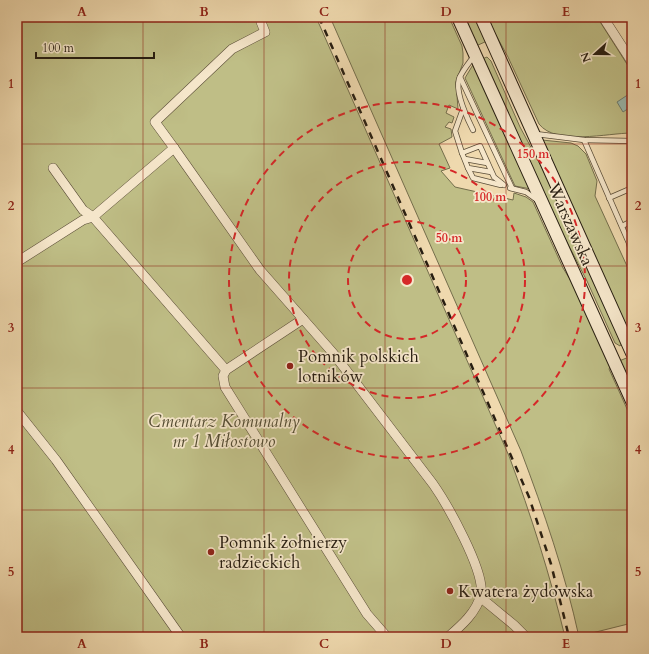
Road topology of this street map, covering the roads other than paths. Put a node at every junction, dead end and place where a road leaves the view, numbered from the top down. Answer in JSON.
{"nodes":[{"id":1,"x":458,"y":17,"type":"edge"},
{"id":2,"x":481,"y":17,"type":"edge"},
{"id":3,"x":603,"y":17,"type":"edge"},
{"id":4,"x":261,"y":22,"type":"dead end"},
{"id":5,"x":494,"y":46,"type":"junction"},
{"id":6,"x":475,"y":54,"type":"junction"},
{"id":7,"x":632,"y":62,"type":"edge"},
{"id":8,"x":460,"y":77,"type":"junction"},
{"id":9,"x":463,"y":109,"type":"junction"},
{"id":10,"x":531,"y":129,"type":"junction"},
{"id":11,"x":473,"y":130,"type":"dead end"},
{"id":12,"x":584,"y":140,"type":"junction"},
{"id":13,"x":632,"y":141,"type":"edge"},
{"id":14,"x":174,"y":148,"type":"junction"},
{"id":15,"x":462,"y":153,"type":"junction"},
{"id":16,"x":464,"y":159,"type":"junction"},
{"id":17,"x":487,"y":163,"type":"junction"},
{"id":18,"x":53,"y":168,"type":"dead end"},
{"id":19,"x":468,"y":168,"type":"junction"},
{"id":20,"x":491,"y":172,"type":"junction"},
{"id":21,"x":504,"y":186,"type":"junction"},
{"id":22,"x":512,"y":188,"type":"junction"},
{"id":23,"x":632,"y":188,"type":"edge"},
{"id":24,"x":610,"y":198,"type":"junction"},
{"id":25,"x":546,"y":211,"type":"junction"},
{"id":26,"x":93,"y":217,"type":"junction"},
{"id":27,"x":632,"y":221,"type":"edge"},
{"id":28,"x":622,"y":226,"type":"junction"},
{"id":29,"x":632,"y":256,"type":"edge"},
{"id":30,"x":17,"y":262,"type":"edge"},
{"id":31,"x":303,"y":319,"type":"junction"},
{"id":32,"x":607,"y":347,"type":"junction"},
{"id":33,"x":631,"y":348,"type":"edge"},
{"id":34,"x":226,"y":370,"type":"junction"},
{"id":35,"x":632,"y":401,"type":"edge"},
{"id":36,"x":17,"y":411,"type":"edge"},
{"id":37,"x":480,"y":597,"type":"junction"},
{"id":38,"x":181,"y":637,"type":"edge"},
{"id":39,"x":387,"y":637,"type":"edge"},
{"id":40,"x":448,"y":637,"type":"edge"},
{"id":41,"x":526,"y":637,"type":"edge"}],
"edges":[{"from":1,"to":6,"type":"main road","name":"Warszawska"},
{"from":2,"to":5,"type":"main road","name":"Warszawska"},
{"from":3,"to":7,"type":"street"},
{"from":4,"to":14,"type":"street"},
{"from":5,"to":6,"type":"main road"},
{"from":5,"to":10,"type":"main road","name":"Warszawska"},
{"from":6,"to":8,"type":"lane"},
{"from":6,"to":25,"type":"main road","name":"Warszawska"},
{"from":8,"to":9,"type":"lane"},
{"from":8,"to":22,"type":"lane"},
{"from":9,"to":11,"type":"lane"},
{"from":9,"to":15,"type":"lane"},
{"from":10,"to":12,"type":"lane"},
{"from":10,"to":33,"type":"main road","name":"Warszawska"},
{"from":12,"to":13,"type":"lane"},
{"from":12,"to":24,"type":"lane"},
{"from":14,"to":26,"type":"street"},
{"from":14,"to":31,"type":"street"},
{"from":15,"to":16,"type":"lane"},
{"from":15,"to":17,"type":"lane"},
{"from":16,"to":17,"type":"lane"},
{"from":16,"to":19,"type":"lane"},
{"from":17,"to":20,"type":"lane"},
{"from":18,"to":26,"type":"street"},
{"from":19,"to":20,"type":"lane"},
{"from":19,"to":21,"type":"lane"},
{"from":20,"to":21,"type":"lane"},
{"from":21,"to":22,"type":"lane"},
{"from":22,"to":25,"type":"lane"},
{"from":23,"to":24,"type":"lane"},
{"from":24,"to":28,"type":"lane"},
{"from":25,"to":32,"type":"main road","name":"Warszawska"},
{"from":26,"to":30,"type":"street"},
{"from":26,"to":34,"type":"street"},
{"from":27,"to":28,"type":"lane"},
{"from":28,"to":29,"type":"lane"},
{"from":31,"to":34,"type":"street"},
{"from":31,"to":37,"type":"street"},
{"from":32,"to":33,"type":"main road"},
{"from":32,"to":35,"type":"main road","name":"Warszawska"},
{"from":34,"to":39,"type":"street"},
{"from":36,"to":38,"type":"street"},
{"from":37,"to":40,"type":"street"},
{"from":37,"to":41,"type":"street"}]}
